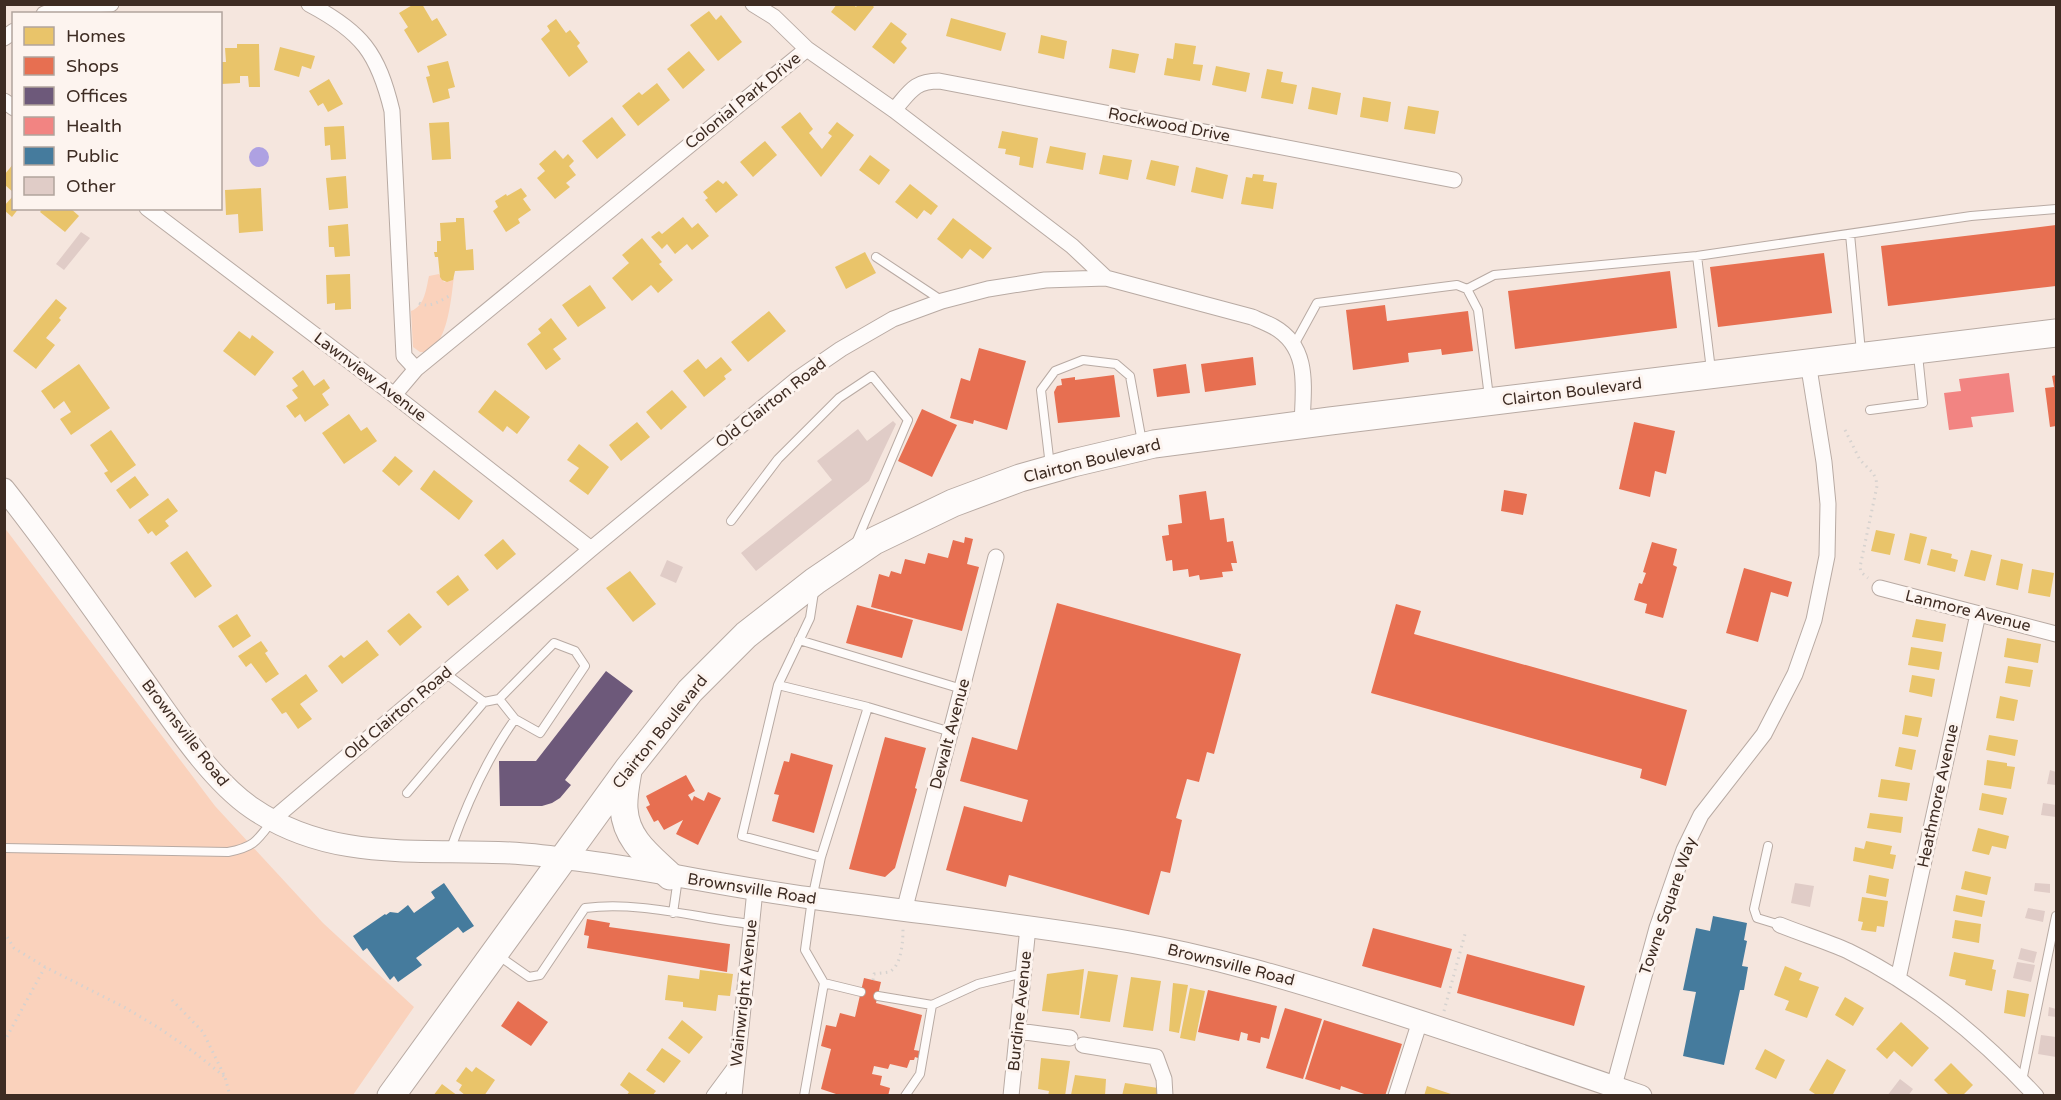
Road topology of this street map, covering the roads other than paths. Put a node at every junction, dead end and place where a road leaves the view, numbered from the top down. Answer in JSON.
{"nodes":[{"id":1,"x":111,"y":4,"type":"edge"},
{"id":2,"x":309,"y":4,"type":"edge"},
{"id":3,"x":753,"y":4,"type":"edge"},
{"id":4,"x":49,"y":12,"type":"edge"},
{"id":5,"x":807,"y":49,"type":"junction"},
{"id":6,"x":894,"y":110,"type":"junction"},
{"id":7,"x":1454,"y":180,"type":"dead end"},
{"id":8,"x":2056,"y":209,"type":"edge"},
{"id":9,"x":150,"y":210,"type":"edge"},
{"id":10,"x":1850,"y":234,"type":"junction"},
{"id":11,"x":1697,"y":256,"type":"junction"},
{"id":12,"x":876,"y":257,"type":"dead end"},
{"id":13,"x":1106,"y":278,"type":"junction"},
{"id":14,"x":1467,"y":289,"type":"junction"},
{"id":15,"x":942,"y":301,"type":"junction"},
{"id":16,"x":2056,"y":333,"type":"edge"},
{"id":17,"x":1294,"y":345,"type":"junction"},
{"id":18,"x":1918,"y":350,"type":"junction"},
{"id":19,"x":1861,"y":356,"type":"junction"},
{"id":20,"x":1808,"y":362,"type":"junction"},
{"id":21,"x":416,"y":369,"type":"junction"},
{"id":22,"x":1711,"y":375,"type":"junction"},
{"id":23,"x":394,"y":395,"type":"junction"},
{"id":24,"x":1490,"y":402,"type":"junction"},
{"id":25,"x":1870,"y":410,"type":"dead end"},
{"id":26,"x":1302,"y":425,"type":"junction"},
{"id":27,"x":1143,"y":447,"type":"junction"},
{"id":28,"x":1050,"y":469,"type":"junction"},
{"id":29,"x":4,"y":489,"type":"edge"},
{"id":30,"x":731,"y":521,"type":"dead end"},
{"id":31,"x":591,"y":549,"type":"junction"},
{"id":32,"x":850,"y":558,"type":"junction"},
{"id":33,"x":996,"y":558,"type":"dead end"},
{"id":34,"x":815,"y":581,"type":"junction"},
{"id":35,"x":1880,"y":588,"type":"dead end"},
{"id":36,"x":1978,"y":614,"type":"junction"},
{"id":37,"x":2056,"y":634,"type":"edge"},
{"id":38,"x":799,"y":640,"type":"junction"},
{"id":39,"x":445,"y":673,"type":"junction"},
{"id":40,"x":778,"y":685,"type":"junction"},
{"id":41,"x":962,"y":689,"type":"junction"},
{"id":42,"x":499,"y":699,"type":"junction"},
{"id":43,"x":484,"y":702,"type":"junction"},
{"id":44,"x":868,"y":707,"type":"junction"},
{"id":45,"x":515,"y":718,"type":"junction"},
{"id":46,"x":951,"y":732,"type":"junction"},
{"id":47,"x":628,"y":769,"type":"junction"},
{"id":48,"x":407,"y":793,"type":"dead end"},
{"id":49,"x":272,"y":820,"type":"junction"},
{"id":50,"x":1768,"y":846,"type":"dead end"},
{"id":51,"x":4,"y":848,"type":"edge"},
{"id":52,"x":450,"y":853,"type":"junction"},
{"id":53,"x":821,"y":857,"type":"junction"},
{"id":54,"x":563,"y":859,"type":"junction"},
{"id":55,"x":674,"y":877,"type":"junction"},
{"id":56,"x":755,"y":890,"type":"junction"},
{"id":57,"x":812,"y":898,"type":"junction"},
{"id":58,"x":904,"y":911,"type":"junction"},
{"id":59,"x":673,"y":913,"type":"junction"},
{"id":60,"x":2056,"y":916,"type":"edge"},
{"id":61,"x":751,"y":924,"type":"junction"},
{"id":62,"x":1780,"y":925,"type":"joint"},
{"id":63,"x":1028,"y":927,"type":"junction"},
{"id":64,"x":494,"y":953,"type":"junction"},
{"id":65,"x":1024,"y":973,"type":"junction"},
{"id":66,"x":1898,"y":979,"type":"junction"},
{"id":67,"x":824,"y":983,"type":"junction"},
{"id":68,"x":861,"y":992,"type":"dead end"},
{"id":69,"x":878,"y":996,"type":"dead end"},
{"id":70,"x":932,"y":1005,"type":"junction"},
{"id":71,"x":1429,"y":1024,"type":"junction"},
{"id":72,"x":1018,"y":1031,"type":"junction"},
{"id":73,"x":737,"y":1065,"type":"junction"},
{"id":74,"x":2022,"y":1080,"type":"junction"},
{"id":75,"x":1614,"y":1086,"type":"junction"},
{"id":76,"x":391,"y":1095,"type":"edge"},
{"id":77,"x":714,"y":1095,"type":"edge"},
{"id":78,"x":734,"y":1095,"type":"edge"},
{"id":79,"x":804,"y":1095,"type":"edge"},
{"id":80,"x":905,"y":1095,"type":"edge"},
{"id":81,"x":1011,"y":1095,"type":"edge"},
{"id":82,"x":1165,"y":1095,"type":"edge"},
{"id":83,"x":1396,"y":1095,"type":"edge"},
{"id":84,"x":1641,"y":1095,"type":"edge"},
{"id":85,"x":2036,"y":1095,"type":"edge"}],
"edges":[{"from":1,"to":4,"type":"street"},
{"from":2,"to":21,"type":"street"},
{"from":3,"to":5,"type":"street"},
{"from":5,"to":6,"type":"street","name":"Colonial Park Drive"},
{"from":5,"to":21,"type":"street","name":"Colonial Park Drive"},
{"from":6,"to":7,"type":"street","name":"Rockwood Drive"},
{"from":6,"to":13,"type":"street","name":"Colonial Park Drive"},
{"from":8,"to":10,"type":"lane"},
{"from":9,"to":23,"type":"street","name":"Lawnview Avenue"},
{"from":10,"to":11,"type":"lane"},
{"from":10,"to":19,"type":"lane"},
{"from":11,"to":14,"type":"lane"},
{"from":11,"to":22,"type":"lane"},
{"from":12,"to":15,"type":"lane"},
{"from":13,"to":15,"type":"street","name":"Old Clairton Road"},
{"from":13,"to":17,"type":"street","name":"Old Clairton Road"},
{"from":14,"to":17,"type":"lane"},
{"from":14,"to":24,"type":"lane"},
{"from":15,"to":31,"type":"street","name":"Old Clairton Road"},
{"from":16,"to":18,"type":"highway","name":"Clairton Boulevard"},
{"from":17,"to":26,"type":"street","name":"Old Clairton Road"},
{"from":18,"to":19,"type":"highway","name":"Clairton Boulevard"},
{"from":18,"to":25,"type":"lane"},
{"from":19,"to":20,"type":"highway","name":"Clairton Boulevard"},
{"from":20,"to":22,"type":"highway","name":"Clairton Boulevard"},
{"from":20,"to":75,"type":"street","name":"Towne Square Way"},
{"from":21,"to":23,"type":"street","name":"Colonial Park Drive"},
{"from":22,"to":24,"type":"highway","name":"Clairton Boulevard"},
{"from":23,"to":31,"type":"street","name":"Lawnview Avenue"},
{"from":24,"to":26,"type":"highway","name":"Clairton Boulevard"},
{"from":26,"to":27,"type":"highway","name":"Clairton Boulevard"},
{"from":27,"to":28,"type":"highway","name":"Clairton Boulevard"},
{"from":27,"to":28,"type":"lane"},
{"from":28,"to":32,"type":"highway","name":"Clairton Boulevard"},
{"from":29,"to":49,"type":"main road","name":"Brownsville Road"},
{"from":30,"to":32,"type":"lane"},
{"from":31,"to":39,"type":"street","name":"Old Clairton Road"},
{"from":32,"to":34,"type":"highway","name":"Clairton Boulevard"},
{"from":33,"to":41,"type":"street","name":"Dewalt Avenue"},
{"from":34,"to":38,"type":"lane"},
{"from":34,"to":47,"type":"highway","name":"Clairton Boulevard"},
{"from":35,"to":36,"type":"street","name":"Lanmore Avenue"},
{"from":36,"to":37,"type":"street","name":"Lanmore Avenue"},
{"from":36,"to":66,"type":"street","name":"Heathmore Avenue"},
{"from":38,"to":40,"type":"lane"},
{"from":38,"to":41,"type":"lane"},
{"from":39,"to":43,"type":"lane"},
{"from":39,"to":49,"type":"street","name":"Old Clairton Road"},
{"from":40,"to":44,"type":"lane"},
{"from":40,"to":53,"type":"lane"},
{"from":41,"to":46,"type":"street","name":"Dewalt Avenue"},
{"from":42,"to":43,"type":"lane"},
{"from":42,"to":45,"type":"lane"},
{"from":42,"to":45,"type":"lane"},
{"from":43,"to":48,"type":"lane"},
{"from":44,"to":46,"type":"lane"},
{"from":44,"to":53,"type":"lane"},
{"from":45,"to":52,"type":"lane"},
{"from":46,"to":58,"type":"street","name":"Dewalt Avenue"},
{"from":47,"to":54,"type":"highway","name":"Clairton Boulevard"},
{"from":47,"to":55,"type":"highway"},
{"from":49,"to":51,"type":"lane"},
{"from":49,"to":52,"type":"main road","name":"Brownsville Road"},
{"from":50,"to":62,"type":"lane"},
{"from":52,"to":54,"type":"main road","name":"Brownsville Road"},
{"from":53,"to":57,"type":"lane"},
{"from":54,"to":55,"type":"main road","name":"Brownsville Road"},
{"from":54,"to":64,"type":"highway","name":"Clairton Boulevard"},
{"from":55,"to":56,"type":"main road","name":"Brownsville Road"},
{"from":55,"to":59,"type":"lane"},
{"from":56,"to":57,"type":"main road","name":"Brownsville Road"},
{"from":56,"to":61,"type":"street","name":"Wainwright Avenue"},
{"from":57,"to":58,"type":"main road","name":"Brownsville Road"},
{"from":57,"to":67,"type":"lane"},
{"from":58,"to":63,"type":"main road","name":"Brownsville Road"},
{"from":59,"to":61,"type":"lane"},
{"from":59,"to":64,"type":"lane"},
{"from":60,"to":74,"type":"lane"},
{"from":61,"to":73,"type":"street","name":"Wainwright Avenue"},
{"from":62,"to":66,"type":"street"},
{"from":63,"to":65,"type":"street","name":"Burdine Avenue"},
{"from":63,"to":71,"type":"main road","name":"Brownsville Road"},
{"from":64,"to":76,"type":"highway","name":"Clairton Boulevard"},
{"from":65,"to":70,"type":"lane"},
{"from":65,"to":72,"type":"street","name":"Burdine Avenue"},
{"from":66,"to":74,"type":"street"},
{"from":67,"to":68,"type":"lane"},
{"from":67,"to":79,"type":"lane"},
{"from":69,"to":70,"type":"lane"},
{"from":70,"to":80,"type":"lane"},
{"from":71,"to":75,"type":"main road","name":"Brownsville Road"},
{"from":71,"to":83,"type":"street"},
{"from":72,"to":81,"type":"street","name":"Burdine Avenue"},
{"from":72,"to":82,"type":"street"},
{"from":73,"to":77,"type":"street"},
{"from":73,"to":78,"type":"street","name":"Wainwright Avenue"},
{"from":74,"to":85,"type":"street"},
{"from":75,"to":84,"type":"main road","name":"Brownsville Road"}]}
